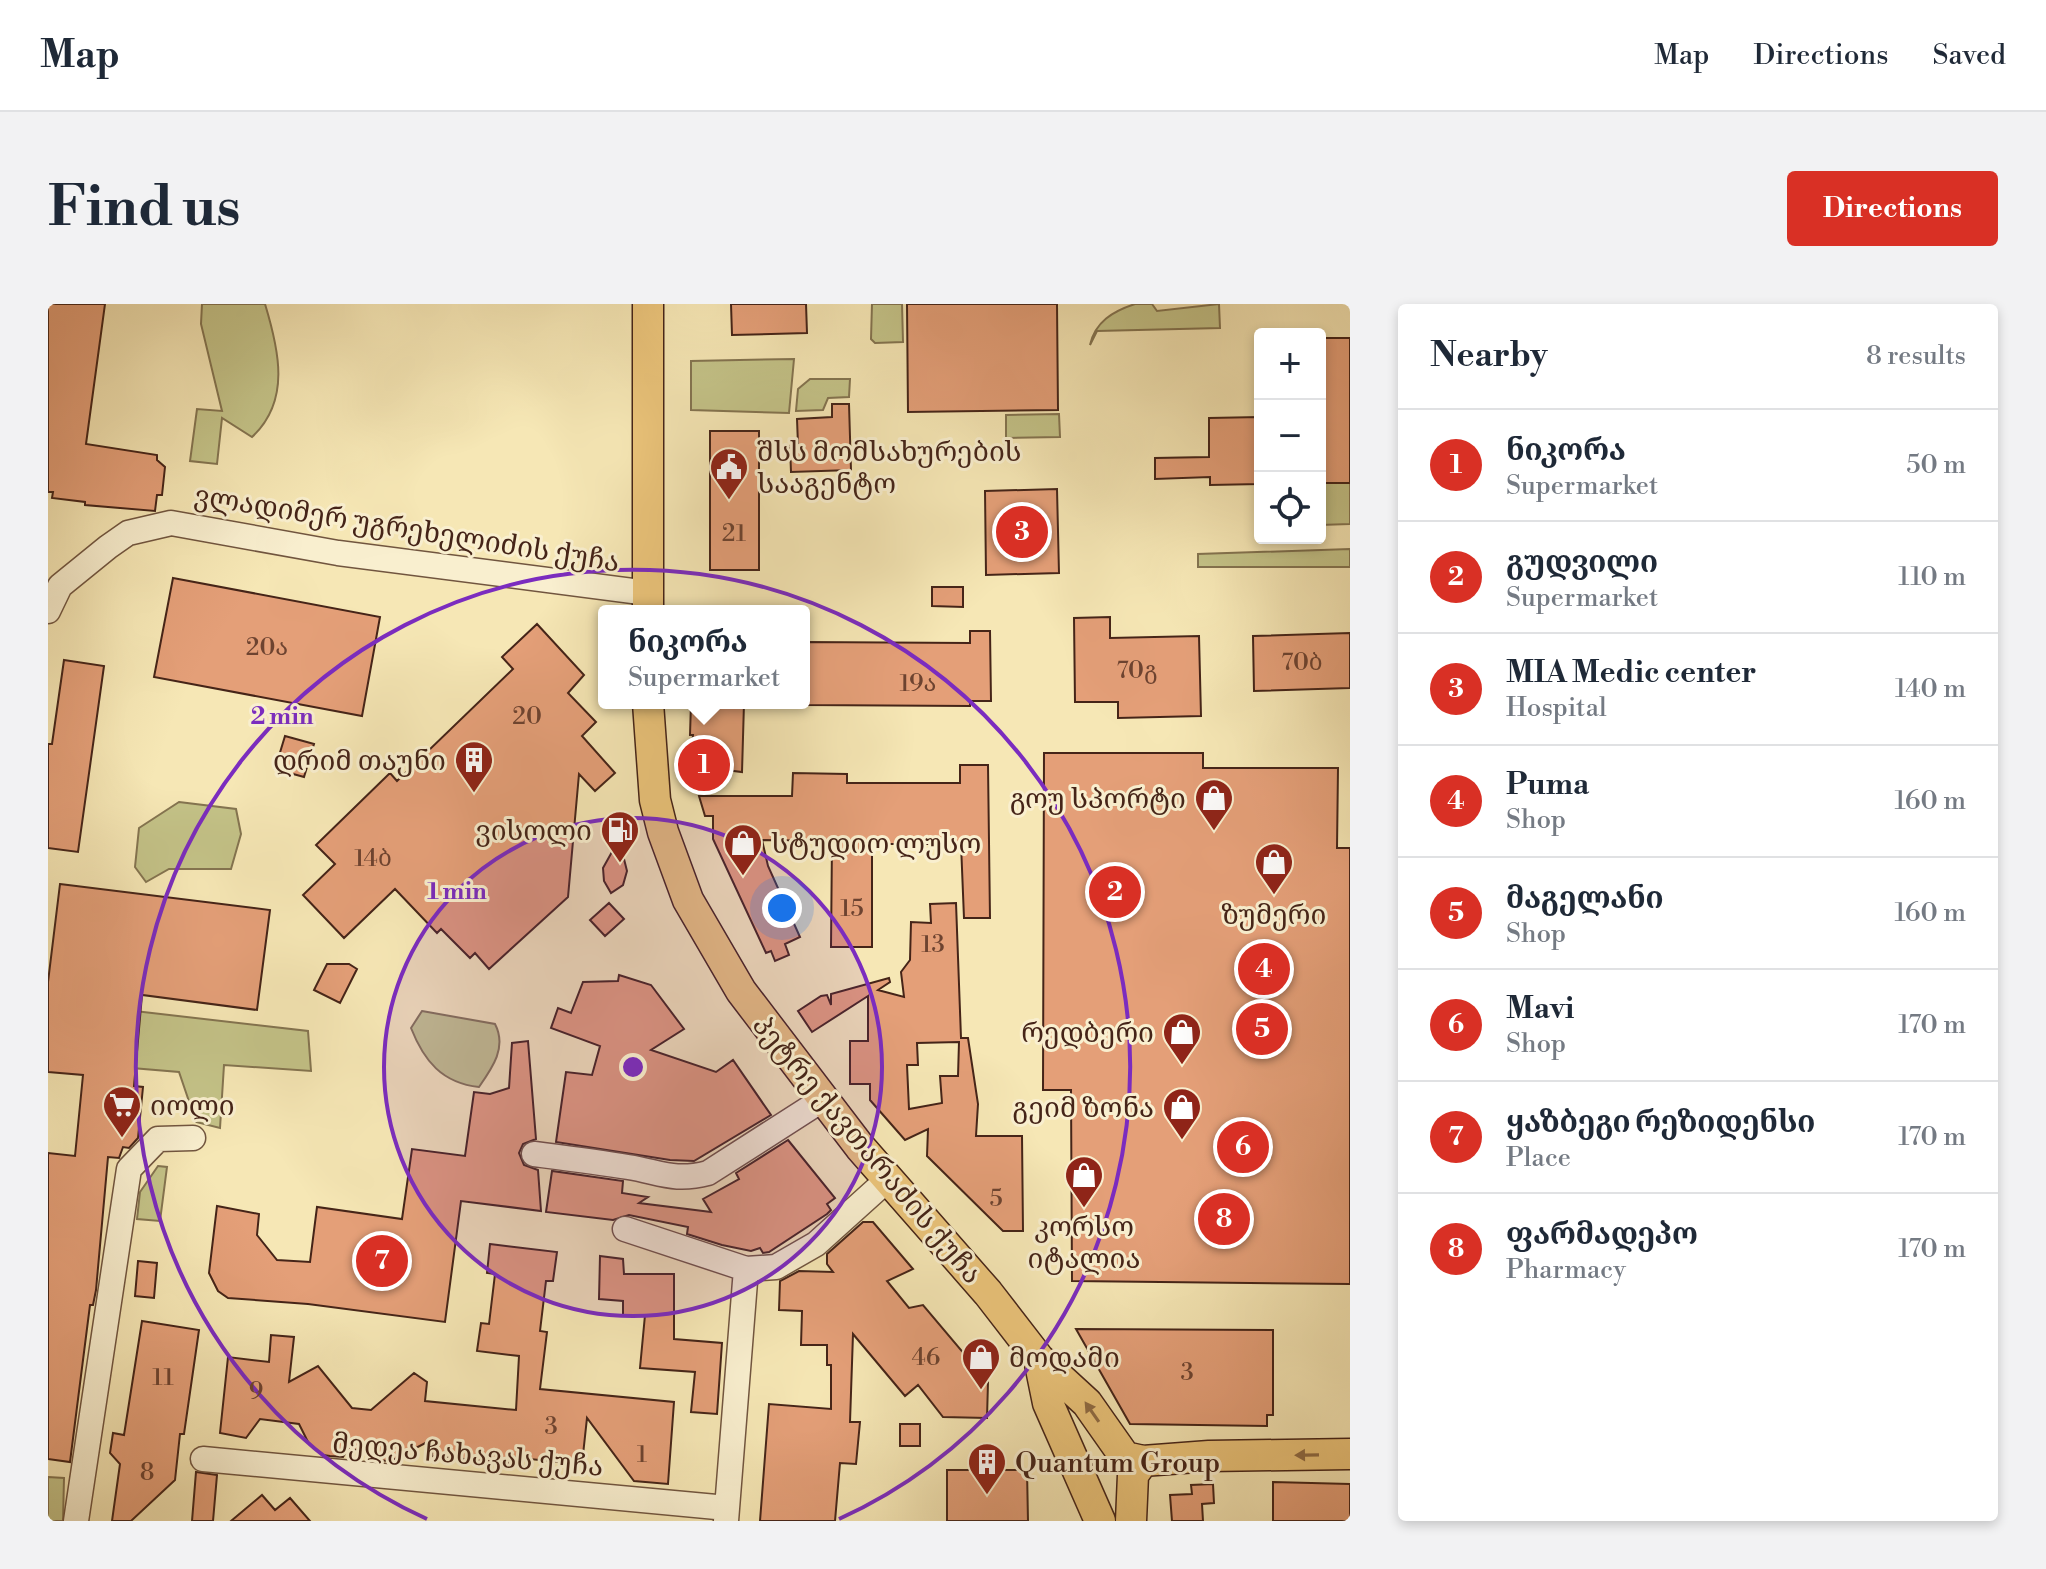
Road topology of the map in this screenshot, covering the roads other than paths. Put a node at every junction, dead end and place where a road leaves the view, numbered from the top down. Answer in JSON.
{"nodes":[{"id":1,"x":648,"y":304,"type":"edge"},
{"id":2,"x":648,"y":602,"type":"edge"},
{"id":3,"x":48,"y":611,"type":"edge"},
{"id":4,"x":648,"y":709,"type":"edge"},
{"id":5,"x":822,"y":1100,"type":"junction"},
{"id":6,"x":193,"y":1138,"type":"dead end"},
{"id":7,"x":534,"y":1154,"type":"dead end"},
{"id":8,"x":887,"y":1180,"type":"junction"},
{"id":9,"x":625,"y":1229,"type":"dead end"},
{"id":10,"x":746,"y":1269,"type":"junction"},
{"id":11,"x":1039,"y":1359,"type":"junction"},
{"id":12,"x":1350,"y":1454,"type":"edge"},
{"id":13,"x":203,"y":1459,"type":"dead end"},
{"id":14,"x":1143,"y":1461,"type":"junction"},
{"id":15,"x":1094,"y":1509,"type":"edge"},
{"id":16,"x":727,"y":1515,"type":"edge"},
{"id":17,"x":76,"y":1521,"type":"edge"},
{"id":18,"x":1131,"y":1521,"type":"edge"}],
"edges":[{"from":1,"to":2,"type":"main road"},
{"from":2,"to":3,"type":"street","name":"ვლადიმერ უგრეხელიძის ქუჩა"},
{"from":4,"to":5,"type":"main road","name":"პეტრე ქავთარაძის ქუჩა"},
{"from":5,"to":7,"type":"street"},
{"from":5,"to":8,"type":"main road","name":"პეტრე ქავთარაძის ქუჩა"},
{"from":6,"to":17,"type":"street"},
{"from":8,"to":10,"type":"street"},
{"from":8,"to":11,"type":"main road","name":"პეტრე ქავთარაძის ქუჩა"},
{"from":9,"to":10,"type":"street"},
{"from":10,"to":16,"type":"street"},
{"from":14,"to":11,"type":"main road","name":"პეტრე ქავთარაძის ქუჩა","one_way":true},
{"from":11,"to":15,"type":"main road","name":"პეტრე ქავთარაძის ქუჩა"},
{"from":12,"to":14,"type":"main road","one_way":true},
{"from":13,"to":16,"type":"street","name":"მედეა ჩახავას ქუჩა"},
{"from":14,"to":18,"type":"main road"}]}
